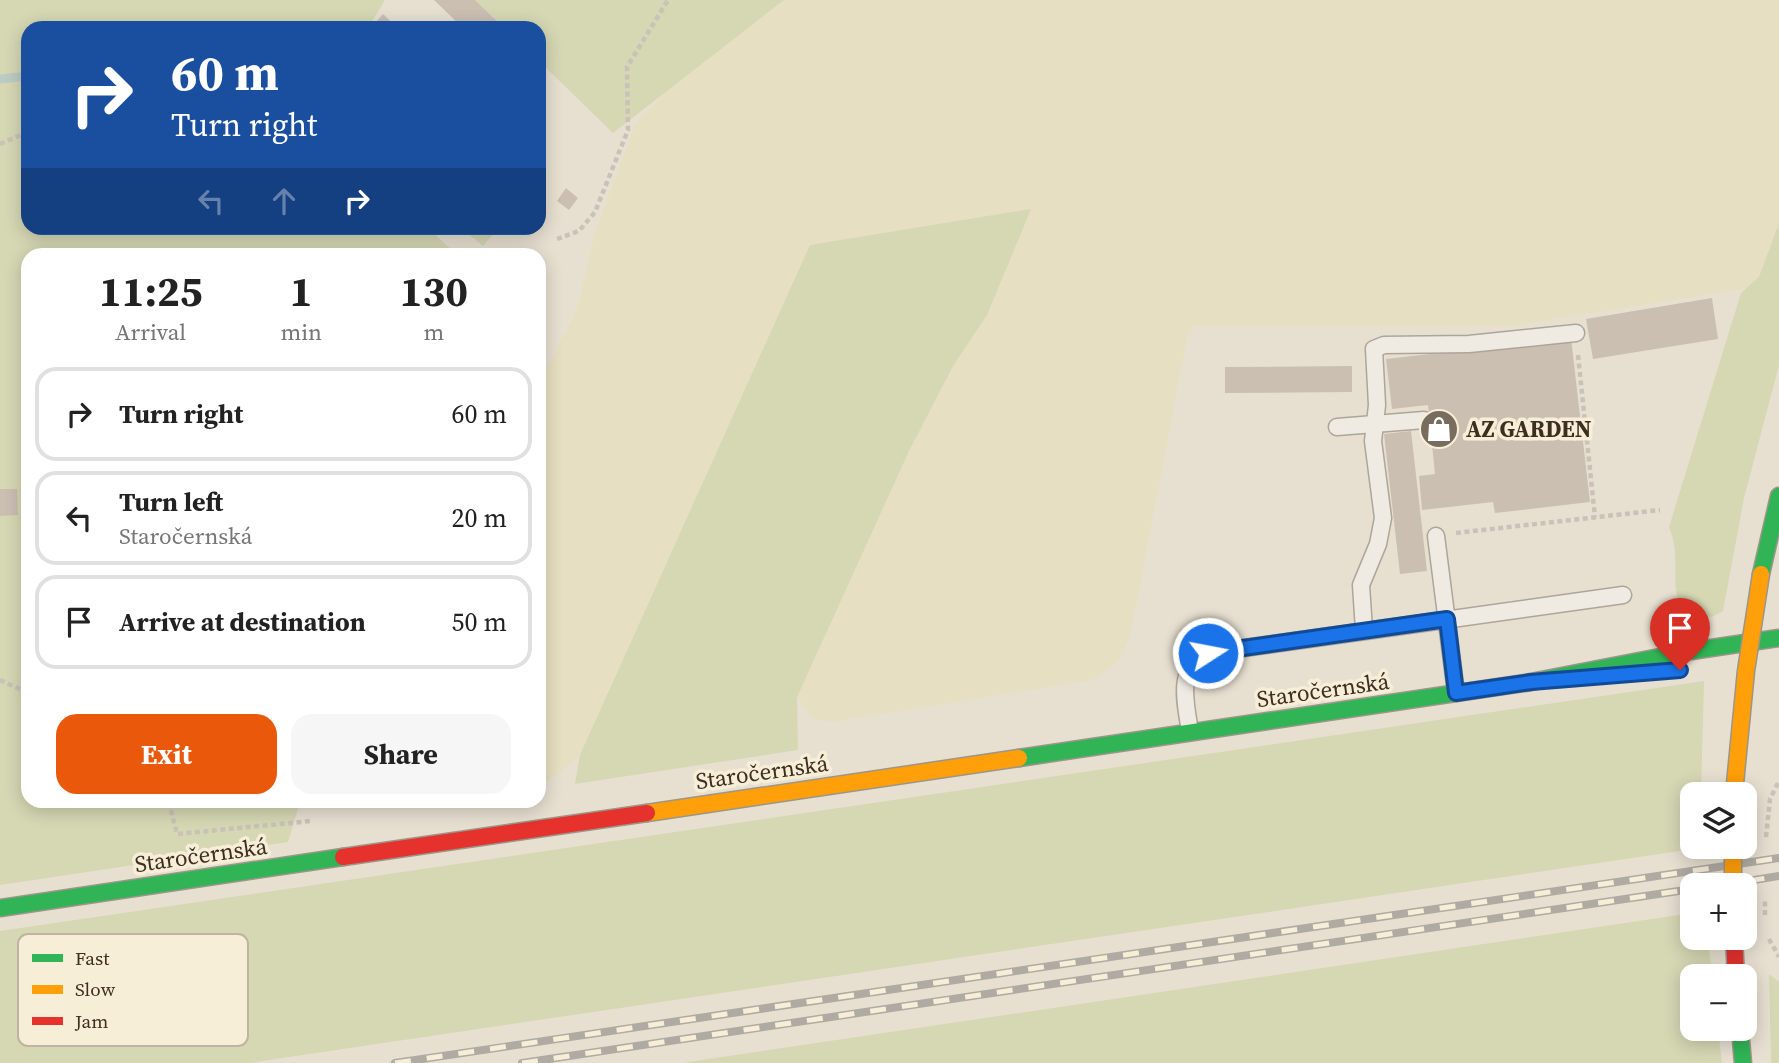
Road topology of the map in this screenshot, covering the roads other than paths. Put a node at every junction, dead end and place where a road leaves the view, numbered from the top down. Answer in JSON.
{"nodes":[{"id":1,"x":1576,"y":333,"type":"road end"},
{"id":2,"x":1424,"y":421,"type":"dead end"},
{"id":3,"x":1375,"y":424,"type":"junction"},
{"id":4,"x":1338,"y":427,"type":"dead end"},
{"id":5,"x":1779,"y":496,"type":"edge"},
{"id":6,"x":1436,"y":536,"type":"road end"},
{"id":7,"x":1623,"y":595,"type":"dead end"},
{"id":8,"x":1447,"y":619,"type":"junction"},
{"id":9,"x":1364,"y":630,"type":"junction"},
{"id":10,"x":1779,"y":638,"type":"edge"},
{"id":11,"x":1767,"y":660,"type":"dead end"},
{"id":12,"x":1731,"y":664,"type":"dead end"},
{"id":13,"x":1685,"y":669,"type":"dead end"},
{"id":14,"x":1531,"y":682,"type":"junction"},
{"id":15,"x":1456,"y":693,"type":"junction"},
{"id":16,"x":1190,"y":732,"type":"junction"},
{"id":17,"x":1735,"y":782,"type":"edge"},
{"id":18,"x":0,"y":908,"type":"edge"},
{"id":19,"x":1741,"y":1041,"type":"edge"},
{"id":20,"x":1744,"y":1063,"type":"edge"}],
"edges":[{"from":1,"to":3,"type":"lane"},
{"from":2,"to":3,"type":"lane"},
{"from":3,"to":4,"type":"lane"},
{"from":3,"to":9,"type":"lane"},
{"from":5,"to":17,"type":"main road","bridge":true},
{"from":6,"to":8,"type":"lane"},
{"from":7,"to":8,"type":"lane"},
{"from":8,"to":9,"type":"lane"},
{"from":8,"to":15,"type":"lane"},
{"from":9,"to":16,"type":"lane"},
{"from":10,"to":14,"type":"main road","name":"Staročernská"},
{"from":11,"to":12,"type":"main road"},
{"from":13,"to":14,"type":"main road","name":"Staročernská"},
{"from":14,"to":15,"type":"main road","name":"Staročernská"},
{"from":15,"to":16,"type":"main road","name":"Staročernská"},
{"from":16,"to":18,"type":"main road","name":"Staročernská"},
{"from":19,"to":20,"type":"main road"}]}
